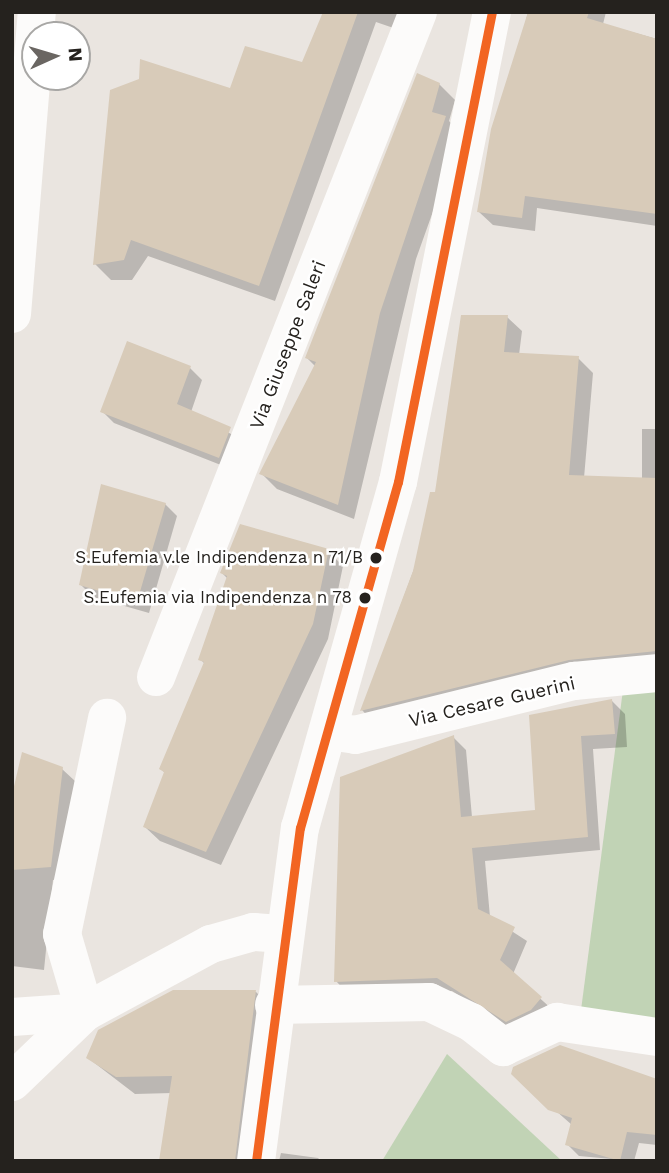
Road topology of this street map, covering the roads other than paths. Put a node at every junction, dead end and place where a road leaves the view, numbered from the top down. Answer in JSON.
{"nodes":[{"id":1,"x":37,"y":12,"type":"edge"},
{"id":2,"x":418,"y":12,"type":"edge"},
{"id":3,"x":492,"y":12,"type":"edge"},
{"id":4,"x":12,"y":314,"type":"edge"},
{"id":5,"x":657,"y":673,"type":"edge"},
{"id":6,"x":156,"y":677,"type":"dead end"},
{"id":7,"x":107,"y":718,"type":"dead end"},
{"id":8,"x":328,"y":732,"type":"junction"},
{"id":9,"x":284,"y":934,"type":"junction"},
{"id":10,"x":274,"y":1005,"type":"junction"},
{"id":11,"x":85,"y":1012,"type":"junction"},
{"id":12,"x":12,"y":1017,"type":"edge"},
{"id":13,"x":657,"y":1037,"type":"edge"},
{"id":14,"x":12,"y":1082,"type":"edge"},
{"id":15,"x":256,"y":1161,"type":"edge"}],
"edges":[{"from":1,"to":4,"type":"street"},
{"from":2,"to":6,"type":"street","name":"Via Giuseppe Saleri"},
{"from":3,"to":8,"type":"street"},
{"from":5,"to":8,"type":"street","name":"Via Cesare Guerini"},
{"from":7,"to":11,"type":"street"},
{"from":8,"to":9,"type":"street"},
{"from":9,"to":10,"type":"street"},
{"from":9,"to":11,"type":"street"},
{"from":10,"to":13,"type":"street"},
{"from":10,"to":15,"type":"street"},
{"from":11,"to":12,"type":"street"},
{"from":11,"to":14,"type":"street"}]}
